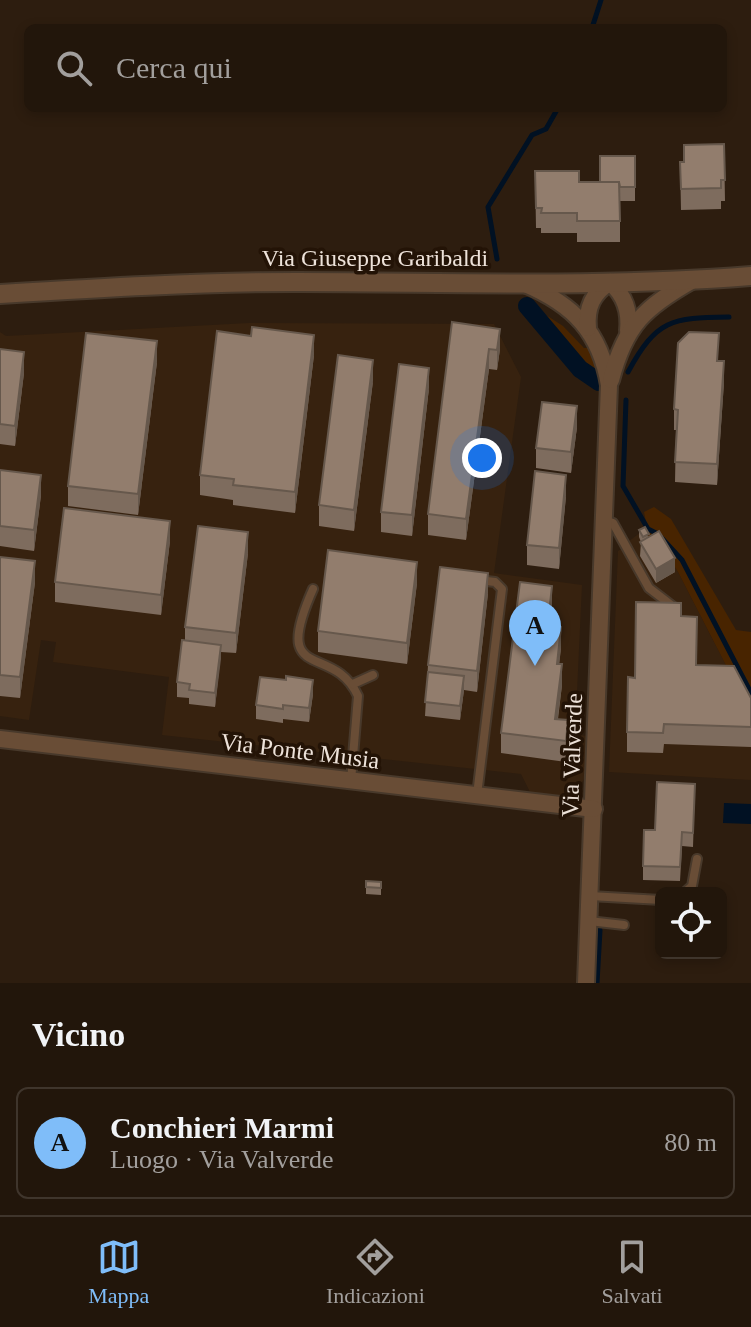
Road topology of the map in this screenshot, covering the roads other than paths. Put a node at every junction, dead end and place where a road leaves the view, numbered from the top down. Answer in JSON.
{"nodes":[{"id":1,"x":751,"y":276,"type":"edge"},
{"id":2,"x":693,"y":280,"type":"junction"},
{"id":3,"x":520,"y":282,"type":"junction"},
{"id":4,"x":610,"y":282,"type":"junction"},
{"id":5,"x":0,"y":294,"type":"edge"},
{"id":6,"x":588,"y":328,"type":"junction"},
{"id":7,"x":628,"y":331,"type":"junction"},
{"id":8,"x":609,"y":385,"type":"junction"},
{"id":9,"x":604,"y":520,"type":"junction"},
{"id":10,"x":467,"y":578,"type":"edge"},
{"id":11,"x":313,"y":589,"type":"dead end"},
{"id":12,"x":679,"y":611,"type":"edge"},
{"id":13,"x":373,"y":675,"type":"dead end"},
{"id":14,"x":353,"y":684,"type":"junction"},
{"id":15,"x":0,"y":739,"type":"edge"},
{"id":16,"x":351,"y":781,"type":"junction"},
{"id":17,"x":477,"y":796,"type":"junction"},
{"id":18,"x":594,"y":809,"type":"junction"},
{"id":19,"x":697,"y":859,"type":"dead end"},
{"id":20,"x":691,"y":887,"type":"edge"},
{"id":21,"x":590,"y":896,"type":"junction"},
{"id":22,"x":655,"y":900,"type":"edge"},
{"id":23,"x":589,"y":921,"type":"junction"},
{"id":24,"x":624,"y":925,"type":"dead end"},
{"id":25,"x":586,"y":983,"type":"edge"}],
"edges":[{"from":1,"to":2,"type":"street","name":"Via Giuseppe Garibaldi"},
{"from":2,"to":4,"type":"street","name":"Via Giuseppe Garibaldi"},
{"from":2,"to":7,"type":"street","name":"Via Valverde"},
{"from":3,"to":4,"type":"street","name":"Via Giuseppe Garibaldi"},
{"from":3,"to":5,"type":"street","name":"Via Giuseppe Garibaldi"},
{"from":3,"to":6,"type":"street","name":"Via Valverde"},
{"from":4,"to":6,"type":"street"},
{"from":4,"to":7,"type":"street"},
{"from":6,"to":8,"type":"street","name":"Via Valverde"},
{"from":7,"to":8,"type":"street","name":"Via Valverde"},
{"from":8,"to":9,"type":"street","name":"Via Valverde"},
{"from":9,"to":12,"type":"lane"},
{"from":9,"to":18,"type":"street","name":"Via Valverde"},
{"from":10,"to":17,"type":"lane"},
{"from":11,"to":14,"type":"lane"},
{"from":13,"to":14,"type":"lane"},
{"from":14,"to":16,"type":"lane"},
{"from":15,"to":16,"type":"street","name":"Via Ponte Musia"},
{"from":16,"to":17,"type":"street","name":"Via Ponte Musia"},
{"from":17,"to":18,"type":"street","name":"Via Ponte Musia"},
{"from":18,"to":21,"type":"street","name":"Via Valverde"},
{"from":19,"to":20,"type":"lane"},
{"from":21,"to":22,"type":"lane"},
{"from":21,"to":23,"type":"street","name":"Via Valverde"},
{"from":23,"to":24,"type":"lane"},
{"from":23,"to":25,"type":"street","name":"Via Valverde"}]}
